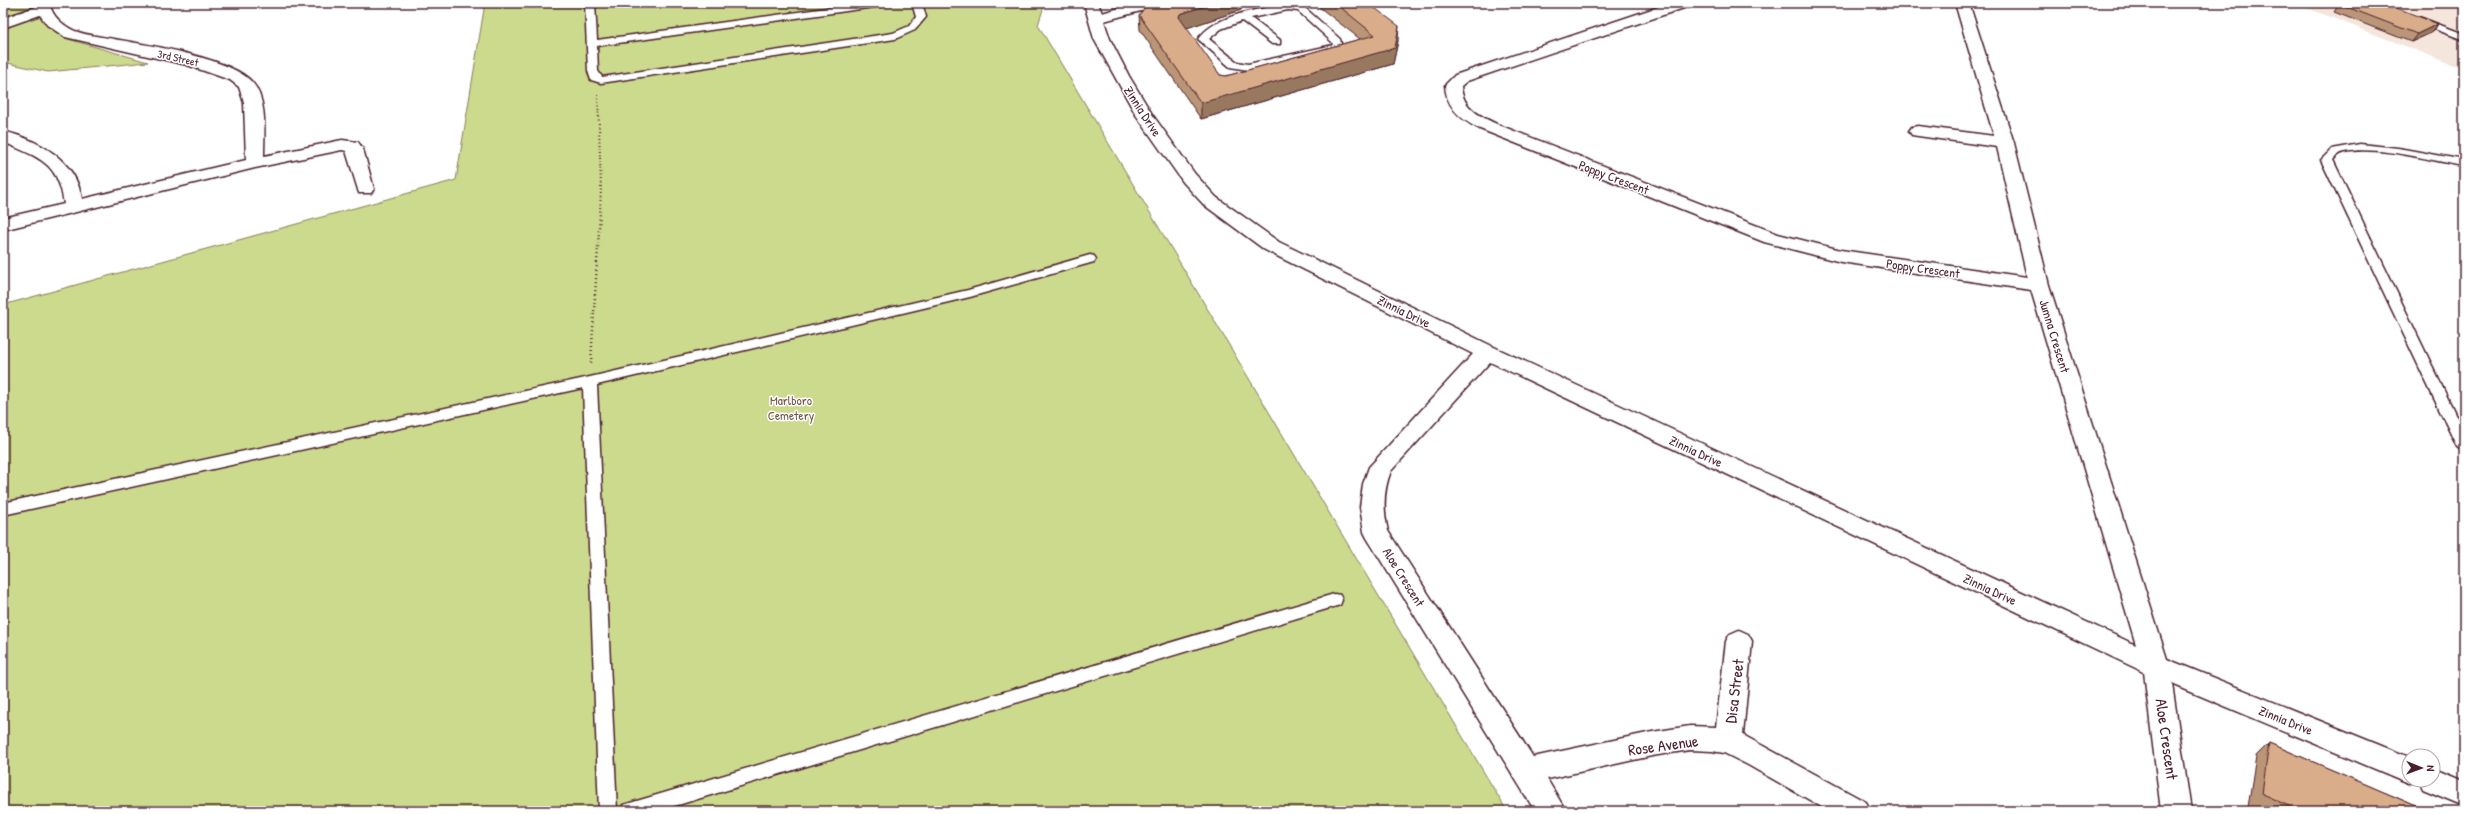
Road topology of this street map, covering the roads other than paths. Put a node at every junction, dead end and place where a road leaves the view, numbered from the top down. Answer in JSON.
{"nodes":[{"id":1,"x":590,"y":3,"type":"edge"},
{"id":2,"x":882,"y":3,"type":"edge"},
{"id":3,"x":918,"y":3,"type":"edge"},
{"id":4,"x":1154,"y":3,"type":"edge"},
{"id":5,"x":1261,"y":3,"type":"edge"},
{"id":6,"x":1685,"y":3,"type":"edge"},
{"id":7,"x":1962,"y":3,"type":"edge"},
{"id":8,"x":43,"y":6,"type":"edge"},
{"id":9,"x":1271,"y":6,"type":"edge"},
{"id":10,"x":1093,"y":11,"type":"edge"},
{"id":11,"x":2408,"y":16,"type":"edge"},
{"id":12,"x":1244,"y":18,"type":"junction"},
{"id":13,"x":3,"y":23,"type":"edge"},
{"id":14,"x":2464,"y":37,"type":"edge"},
{"id":15,"x":1276,"y":42,"type":"dead end"},
{"id":16,"x":592,"y":44,"type":"junction"},
{"id":17,"x":1918,"y":131,"type":"dead end"},
{"id":18,"x":3,"y":136,"type":"edge"},
{"id":19,"x":2005,"y":143,"type":"junction"},
{"id":20,"x":2464,"y":162,"type":"edge"},
{"id":21,"x":255,"y":163,"type":"junction"},
{"id":22,"x":365,"y":189,"type":"dead end"},
{"id":23,"x":74,"y":207,"type":"junction"},
{"id":24,"x":3,"y":224,"type":"edge"},
{"id":25,"x":1090,"y":259,"type":"dead end"},
{"id":26,"x":2040,"y":285,"type":"junction"},
{"id":27,"x":1487,"y":352,"type":"junction"},
{"id":28,"x":590,"y":382,"type":"junction"},
{"id":29,"x":2464,"y":447,"type":"edge"},
{"id":30,"x":3,"y":509,"type":"edge"},
{"id":31,"x":1334,"y":600,"type":"dead end"},
{"id":32,"x":1740,"y":641,"type":"dead end"},
{"id":33,"x":2156,"y":666,"type":"junction"},
{"id":34,"x":1728,"y":741,"type":"junction"},
{"id":35,"x":2401,"y":767,"type":"edge"},
{"id":36,"x":1527,"y":771,"type":"junction"},
{"id":37,"x":2441,"y":783,"type":"edge"},
{"id":38,"x":2464,"y":792,"type":"edge"},
{"id":39,"x":608,"y":811,"type":"edge"},
{"id":40,"x":630,"y":811,"type":"edge"},
{"id":41,"x":1551,"y":811,"type":"edge"},
{"id":42,"x":1856,"y":811,"type":"edge"},
{"id":43,"x":2176,"y":811,"type":"edge"}],
"edges":[{"from":1,"to":16,"type":"lane"},
{"from":2,"to":16,"type":"lane"},
{"from":3,"to":16,"type":"lane"},
{"from":4,"to":10,"type":"street"},
{"from":5,"to":9,"type":"lane"},
{"from":6,"to":26,"type":"street","name":"Poppy Crescent"},
{"from":7,"to":19,"type":"street","name":"Jumna Crescent"},
{"from":8,"to":13,"type":"street"},
{"from":8,"to":21,"type":"street","name":"3rd Street"},
{"from":9,"to":12,"type":"lane"},
{"from":9,"to":12,"type":"lane"},
{"from":10,"to":27,"type":"street","name":"Zinnia Drive"},
{"from":11,"to":14,"type":"lane"},
{"from":12,"to":15,"type":"lane"},
{"from":17,"to":19,"type":"street"},
{"from":18,"to":23,"type":"street"},
{"from":19,"to":26,"type":"street","name":"Jumna Crescent"},
{"from":20,"to":29,"type":"lane"},
{"from":21,"to":22,"type":"street"},
{"from":21,"to":23,"type":"street"},
{"from":23,"to":24,"type":"street"},
{"from":25,"to":28,"type":"lane"},
{"from":26,"to":33,"type":"street","name":"Jumna Crescent"},
{"from":27,"to":33,"type":"street","name":"Zinnia Drive"},
{"from":27,"to":36,"type":"street","name":"Aloe Crescent"},
{"from":28,"to":30,"type":"lane"},
{"from":28,"to":39,"type":"lane"},
{"from":31,"to":40,"type":"lane"},
{"from":32,"to":34,"type":"street","name":"Disa Street"},
{"from":33,"to":35,"type":"street","name":"Zinnia Drive"},
{"from":33,"to":43,"type":"street","name":"Aloe Crescent"},
{"from":34,"to":36,"type":"street","name":"Rose Avenue"},
{"from":34,"to":42,"type":"street","name":"Rose Avenue"},
{"from":36,"to":41,"type":"street","name":"Aloe Crescent"},
{"from":37,"to":38,"type":"street"}]}
